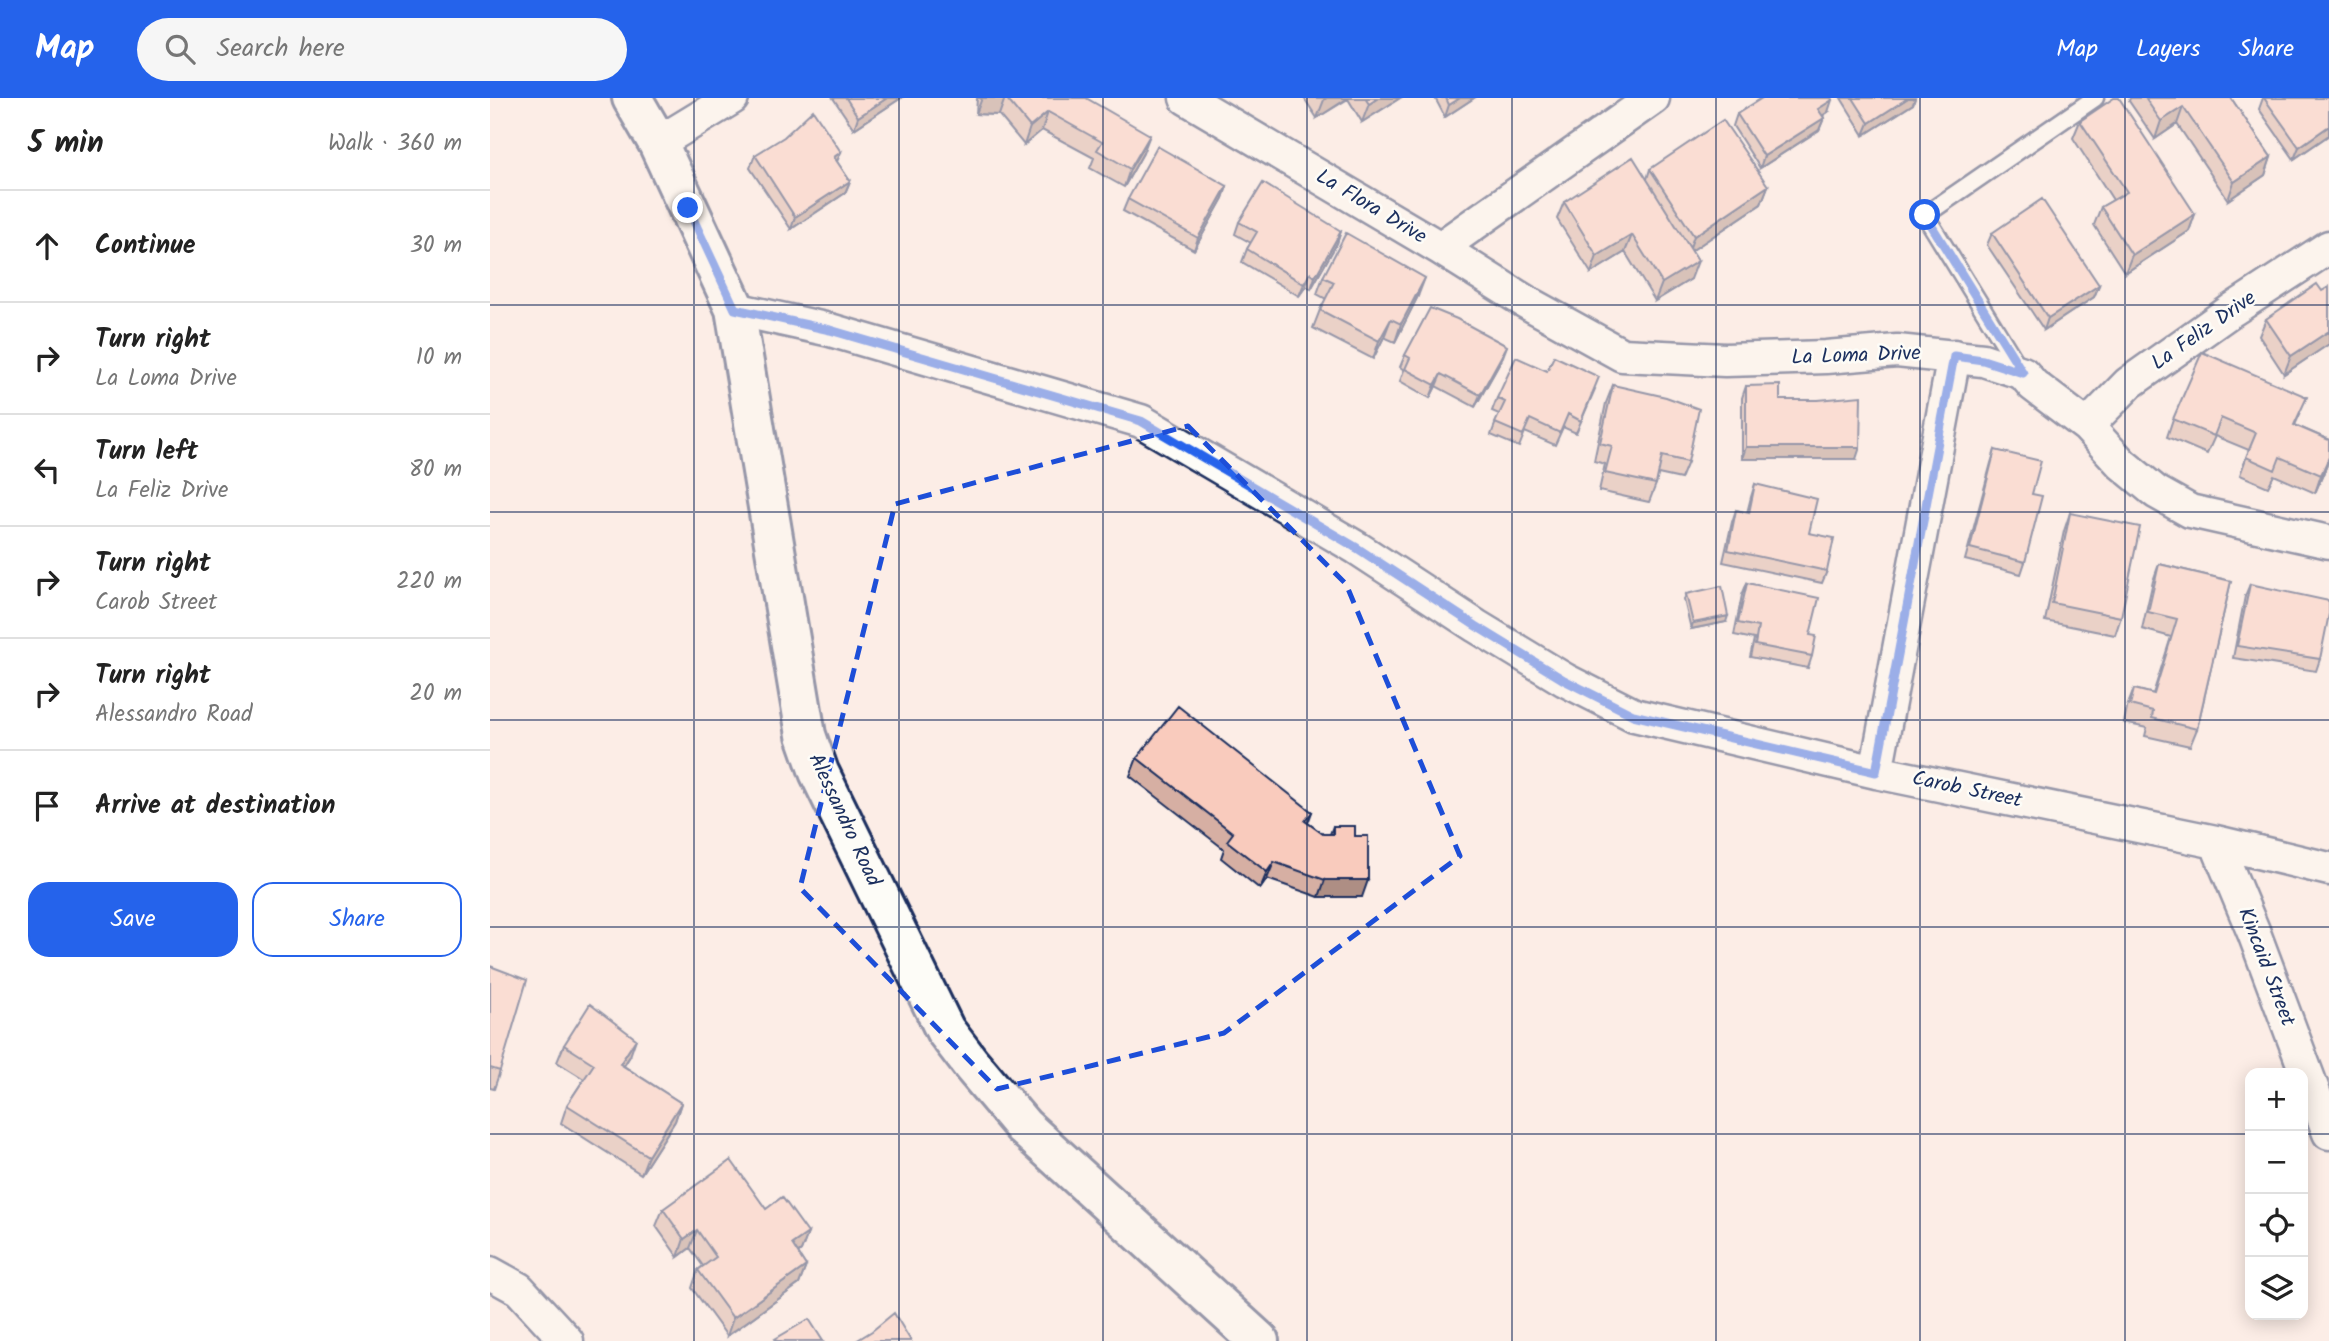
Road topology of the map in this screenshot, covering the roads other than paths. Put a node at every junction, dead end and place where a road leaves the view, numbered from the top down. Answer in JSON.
{"nodes":[{"id":1,"x":632,"y":98,"type":"edge"},
{"id":2,"x":732,"y":98,"type":"edge"},
{"id":3,"x":1186,"y":98,"type":"edge"},
{"id":4,"x":1653,"y":98,"type":"edge"},
{"id":5,"x":2095,"y":98,"type":"edge"},
{"id":6,"x":658,"y":143,"type":"junction"},
{"id":7,"x":2329,"y":247,"type":"edge"},
{"id":8,"x":1440,"y":248,"type":"junction"},
{"id":9,"x":735,"y":309,"type":"junction"},
{"id":10,"x":1954,"y":356,"type":"junction"},
{"id":11,"x":2023,"y":373,"type":"junction"},
{"id":12,"x":2087,"y":426,"type":"junction"},
{"id":13,"x":2328,"y":541,"type":"edge"},
{"id":14,"x":1876,"y":772,"type":"junction"},
{"id":15,"x":2216,"y":842,"type":"junction"},
{"id":16,"x":2329,"y":869,"type":"edge"},
{"id":17,"x":2329,"y":1133,"type":"edge"},
{"id":18,"x":490,"y":1273,"type":"edge"},
{"id":19,"x":567,"y":1341,"type":"edge"},
{"id":20,"x":1259,"y":1341,"type":"edge"}],
"edges":[{"from":1,"to":6,"type":"street","name":"Alessandro Road"},
{"from":2,"to":6,"type":"street"},
{"from":3,"to":8,"type":"street","name":"La Flora Drive"},
{"from":4,"to":8,"type":"street","name":"La Flora Drive"},
{"from":5,"to":11,"type":"lane"},
{"from":6,"to":9,"type":"street","name":"Alessandro Road"},
{"from":7,"to":12,"type":"street","name":"La Feliz Drive"},
{"from":8,"to":10,"type":"street","name":"La Loma Drive"},
{"from":9,"to":14,"type":"street","name":"Carob Street"},
{"from":9,"to":20,"type":"street","name":"Alessandro Road"},
{"from":10,"to":11,"type":"street","name":"La Loma Drive"},
{"from":10,"to":14,"type":"street"},
{"from":11,"to":12,"type":"street","name":"La Loma Drive"},
{"from":12,"to":13,"type":"street","name":"La Loma Drive"},
{"from":14,"to":15,"type":"street","name":"Carob Street"},
{"from":15,"to":16,"type":"street","name":"Carob Street"},
{"from":15,"to":17,"type":"street","name":"Kincaid Street"},
{"from":18,"to":19,"type":"street"}]}
